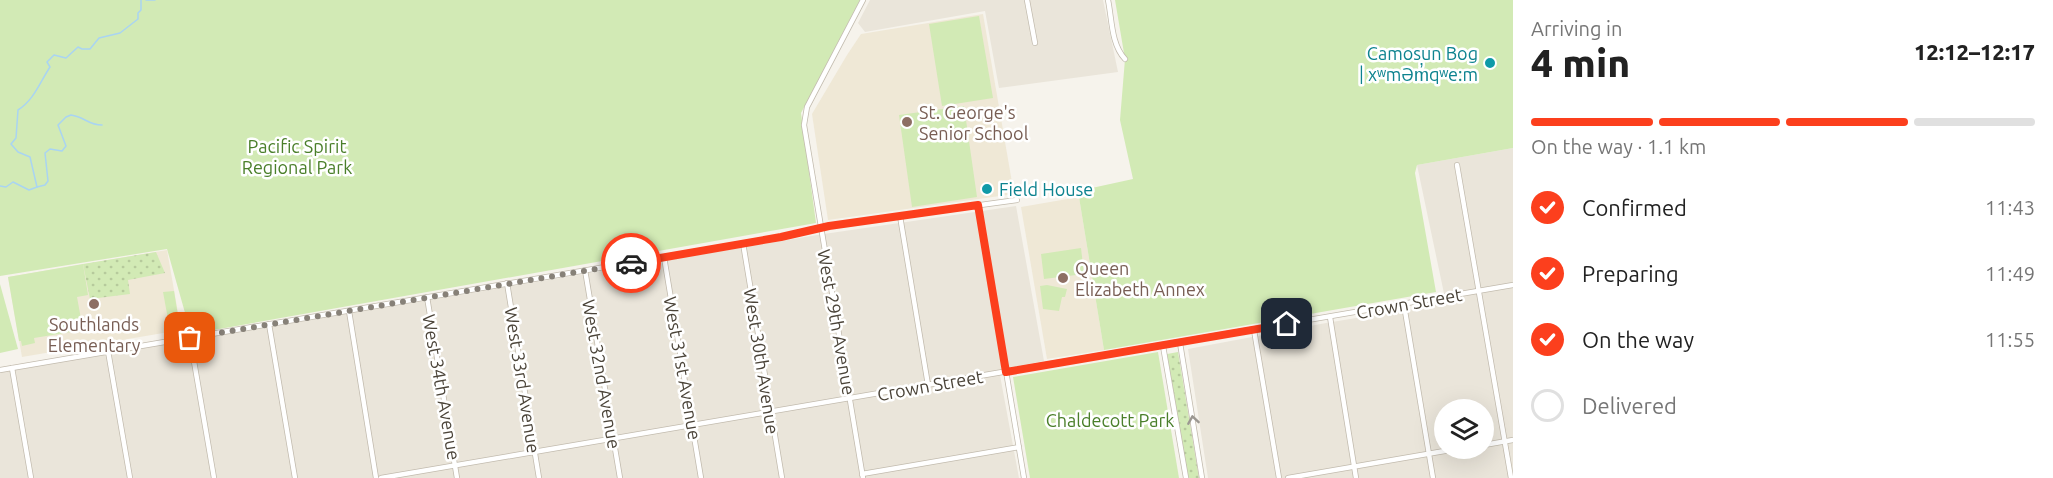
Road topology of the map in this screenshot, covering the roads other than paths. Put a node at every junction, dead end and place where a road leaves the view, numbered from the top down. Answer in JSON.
{"nodes":[{"id":1,"x":863,"y":0,"type":"edge"},
{"id":2,"x":1027,"y":0,"type":"edge"},
{"id":3,"x":1108,"y":0,"type":"edge"},
{"id":4,"x":1035,"y":43,"type":"dead end"},
{"id":5,"x":1125,"y":59,"type":"dead end"},
{"id":6,"x":1457,"y":165,"type":"dead end"},
{"id":7,"x":1017,"y":200,"type":"dead end"},
{"id":8,"x":978,"y":205,"type":"junction"},
{"id":9,"x":900,"y":216,"type":"junction"},
{"id":10,"x":821,"y":228,"type":"junction"},
{"id":11,"x":742,"y":243,"type":"junction"},
{"id":12,"x":664,"y":257,"type":"junction"},
{"id":13,"x":585,"y":270,"type":"junction"},
{"id":14,"x":507,"y":283,"type":"junction"},
{"id":15,"x":1513,"y":285,"type":"edge"},
{"id":16,"x":1479,"y":291,"type":"junction"},
{"id":17,"x":427,"y":297,"type":"junction"},
{"id":18,"x":1404,"y":305,"type":"junction"},
{"id":19,"x":349,"y":311,"type":"junction"},
{"id":20,"x":1330,"y":317,"type":"junction"},
{"id":21,"x":269,"y":324,"type":"junction"},
{"id":22,"x":1254,"y":330,"type":"junction"},
{"id":23,"x":190,"y":338,"type":"junction"},
{"id":24,"x":1180,"y":343,"type":"junction"},
{"id":25,"x":1163,"y":346,"type":"junction"},
{"id":26,"x":108,"y":351,"type":"junction"},
{"id":27,"x":12,"y":368,"type":"junction"},
{"id":28,"x":0,"y":370,"type":"edge"},
{"id":29,"x":1006,"y":372,"type":"junction"},
{"id":30,"x":928,"y":385,"type":"junction"},
{"id":31,"x":850,"y":399,"type":"junction"},
{"id":32,"x":771,"y":413,"type":"junction"},
{"id":33,"x":693,"y":426,"type":"junction"},
{"id":34,"x":613,"y":439,"type":"junction"},
{"id":35,"x":1513,"y":440,"type":"edge"},
{"id":36,"x":1504,"y":442,"type":"junction"},
{"id":37,"x":1494,"y":444,"type":"edge"},
{"id":38,"x":1019,"y":447,"type":"junction"},
{"id":39,"x":534,"y":452,"type":"junction"},
{"id":40,"x":1434,"y":453,"type":"edge"},
{"id":41,"x":1429,"y":454,"type":"junction"},
{"id":42,"x":455,"y":466,"type":"junction"},
{"id":43,"x":1354,"y":467,"type":"junction"},
{"id":44,"x":863,"y":476,"type":"edge"},
{"id":45,"x":31,"y":478,"type":"edge"},
{"id":46,"x":129,"y":478,"type":"edge"},
{"id":47,"x":214,"y":478,"type":"edge"},
{"id":48,"x":295,"y":478,"type":"edge"},
{"id":49,"x":376,"y":478,"type":"edge"},
{"id":50,"x":381,"y":478,"type":"edge"},
{"id":51,"x":457,"y":478,"type":"edge"},
{"id":52,"x":539,"y":478,"type":"edge"},
{"id":53,"x":620,"y":478,"type":"edge"},
{"id":54,"x":701,"y":478,"type":"edge"},
{"id":55,"x":782,"y":478,"type":"edge"},
{"id":56,"x":1024,"y":478,"type":"edge"},
{"id":57,"x":1186,"y":478,"type":"edge"},
{"id":58,"x":1202,"y":478,"type":"edge"},
{"id":59,"x":1279,"y":478,"type":"edge"},
{"id":60,"x":1288,"y":478,"type":"edge"},
{"id":61,"x":1356,"y":478,"type":"edge"},
{"id":62,"x":1433,"y":478,"type":"edge"},
{"id":63,"x":1511,"y":478,"type":"edge"}],
"edges":[{"from":1,"to":10,"type":"street","name":"West 29th Avenue"},
{"from":2,"to":4,"type":"street"},
{"from":3,"to":5,"type":"street"},
{"from":6,"to":16,"type":"street"},
{"from":7,"to":8,"type":"street"},
{"from":8,"to":9,"type":"street"},
{"from":8,"to":29,"type":"street"},
{"from":9,"to":10,"type":"street"},
{"from":9,"to":30,"type":"street"},
{"from":10,"to":11,"type":"street"},
{"from":10,"to":31,"type":"street","name":"West 29th Avenue"},
{"from":11,"to":12,"type":"street"},
{"from":11,"to":32,"type":"street","name":"West 30th Avenue"},
{"from":12,"to":13,"type":"street"},
{"from":12,"to":33,"type":"street","name":"West 31st Avenue"},
{"from":13,"to":14,"type":"street"},
{"from":13,"to":34,"type":"street","name":"West 32nd Avenue"},
{"from":14,"to":17,"type":"street"},
{"from":14,"to":39,"type":"street","name":"West 33rd Avenue"},
{"from":15,"to":16,"type":"street","name":"Crown Street"},
{"from":16,"to":18,"type":"street","name":"Crown Street"},
{"from":16,"to":36,"type":"street"},
{"from":17,"to":19,"type":"street"},
{"from":17,"to":42,"type":"street","name":"West 34th Avenue"},
{"from":18,"to":20,"type":"street","name":"Crown Street"},
{"from":18,"to":41,"type":"street"},
{"from":19,"to":21,"type":"street"},
{"from":19,"to":49,"type":"street"},
{"from":20,"to":22,"type":"street","name":"Crown Street"},
{"from":20,"to":43,"type":"street"},
{"from":21,"to":23,"type":"street"},
{"from":21,"to":48,"type":"street"},
{"from":22,"to":24,"type":"street","name":"Crown Street"},
{"from":22,"to":59,"type":"street"},
{"from":23,"to":26,"type":"street"},
{"from":23,"to":47,"type":"street"},
{"from":24,"to":25,"type":"street","name":"Crown Street"},
{"from":58,"to":24,"type":"street","one_way":true},
{"from":25,"to":29,"type":"street","name":"Crown Street"},
{"from":25,"to":57,"type":"street"},
{"from":26,"to":27,"type":"street"},
{"from":26,"to":46,"type":"street"},
{"from":27,"to":28,"type":"street"},
{"from":27,"to":45,"type":"street"},
{"from":29,"to":30,"type":"street","name":"Crown Street"},
{"from":29,"to":38,"type":"street"},
{"from":30,"to":31,"type":"street","name":"Crown Street"},
{"from":31,"to":32,"type":"street","name":"Crown Street"},
{"from":31,"to":44,"type":"street","name":"West 29th Avenue"},
{"from":32,"to":33,"type":"street","name":"Crown Street"},
{"from":32,"to":55,"type":"street","name":"West 30th Avenue"},
{"from":33,"to":34,"type":"street","name":"Crown Street"},
{"from":33,"to":54,"type":"street","name":"West 31st Avenue"},
{"from":34,"to":39,"type":"street","name":"Crown Street"},
{"from":34,"to":53,"type":"street","name":"West 32nd Avenue"},
{"from":35,"to":36,"type":"street"},
{"from":36,"to":37,"type":"street"},
{"from":36,"to":63,"type":"street"},
{"from":38,"to":44,"type":"street"},
{"from":38,"to":56,"type":"street"},
{"from":39,"to":42,"type":"street","name":"Crown Street"},
{"from":39,"to":52,"type":"street","name":"West 33rd Avenue"},
{"from":40,"to":41,"type":"street"},
{"from":41,"to":43,"type":"street"},
{"from":41,"to":62,"type":"street"},
{"from":42,"to":50,"type":"street","name":"Crown Street"},
{"from":42,"to":51,"type":"street","name":"West 34th Avenue"},
{"from":43,"to":60,"type":"street"},
{"from":43,"to":61,"type":"street"}]}
